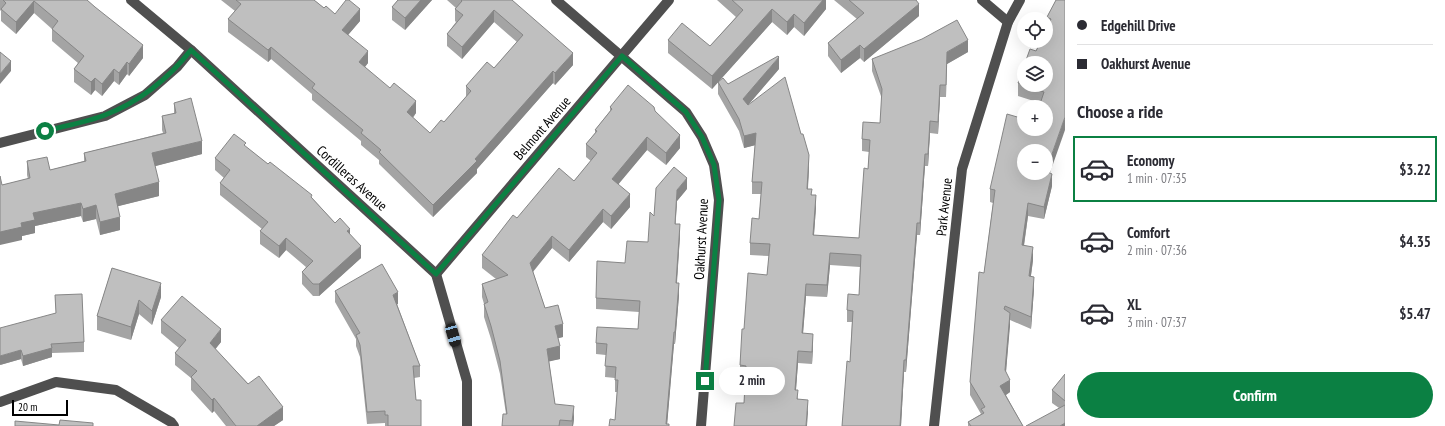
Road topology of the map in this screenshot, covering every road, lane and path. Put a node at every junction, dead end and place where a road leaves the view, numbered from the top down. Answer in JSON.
{"nodes":[{"id":1,"x":131,"y":0,"type":"edge"},
{"id":2,"x":556,"y":0,"type":"edge"},
{"id":3,"x":669,"y":0,"type":"edge"},
{"id":4,"x":982,"y":0,"type":"edge"},
{"id":5,"x":1020,"y":0,"type":"edge"},
{"id":6,"x":1008,"y":22,"type":"junction"},
{"id":7,"x":191,"y":50,"type":"junction"},
{"id":8,"x":622,"y":56,"type":"junction"},
{"id":9,"x":0,"y":143,"type":"edge"},
{"id":10,"x":436,"y":274,"type":"junction"},
{"id":11,"x":0,"y":402,"type":"edge"},
{"id":12,"x":174,"y":426,"type":"edge"},
{"id":13,"x":467,"y":426,"type":"edge"},
{"id":14,"x":701,"y":426,"type":"edge"},
{"id":15,"x":934,"y":426,"type":"edge"}],
"edges":[{"from":1,"to":7,"type":"street","name":"Cordilleras Avenue"},
{"from":2,"to":8,"type":"street","name":"Oakhurst Avenue"},
{"from":3,"to":8,"type":"street","name":"Belmont Avenue"},
{"from":4,"to":6,"type":"street"},
{"from":5,"to":6,"type":"street","name":"Park Avenue"},
{"from":6,"to":15,"type":"street","name":"Park Avenue"},
{"from":7,"to":9,"type":"street"},
{"from":7,"to":10,"type":"street","name":"Cordilleras Avenue"},
{"from":8,"to":10,"type":"street","name":"Belmont Avenue"},
{"from":8,"to":14,"type":"street","name":"Oakhurst Avenue"},
{"from":10,"to":13,"type":"street"},
{"from":11,"to":12,"type":"street"}]}
